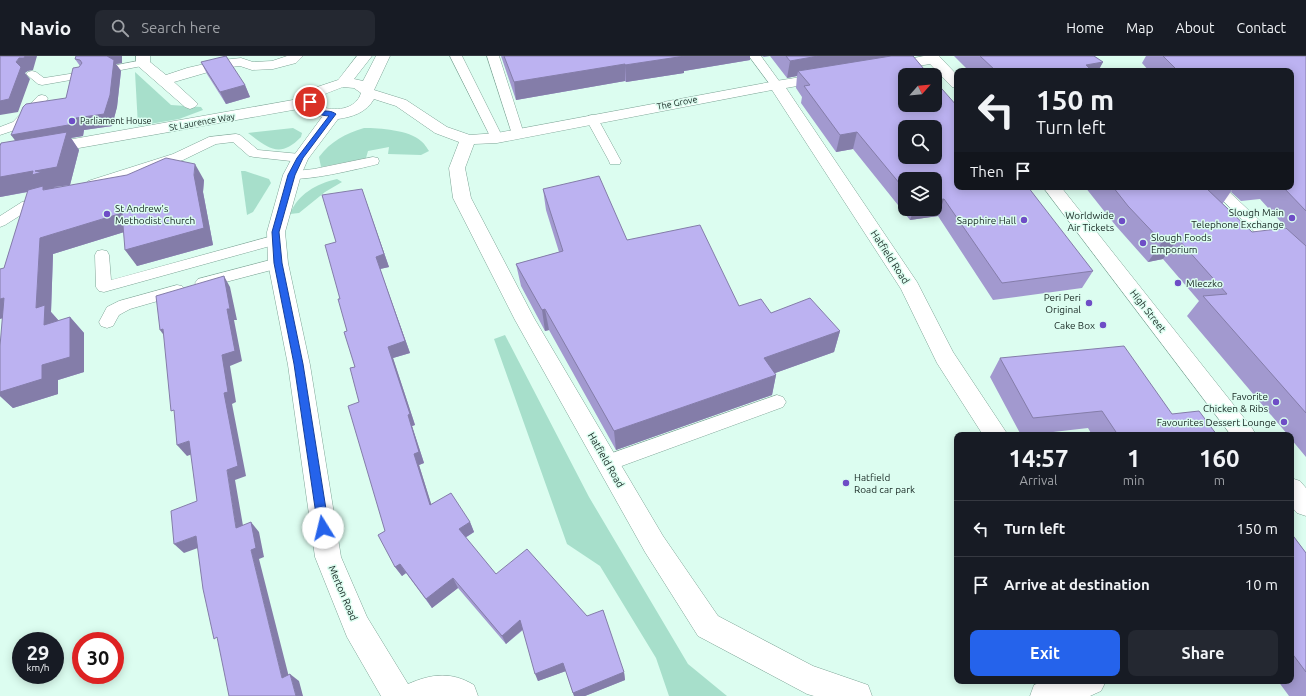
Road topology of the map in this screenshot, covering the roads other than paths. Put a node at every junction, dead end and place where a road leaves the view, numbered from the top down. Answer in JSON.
{"nodes":[{"id":1,"x":296,"y":56,"type":"edge"},
{"id":2,"x":365,"y":56,"type":"edge"},
{"id":3,"x":383,"y":56,"type":"edge"},
{"id":4,"x":456,"y":56,"type":"edge"},
{"id":5,"x":493,"y":56,"type":"edge"},
{"id":6,"x":755,"y":56,"type":"edge"},
{"id":7,"x":933,"y":58,"type":"edge"},
{"id":8,"x":143,"y":59,"type":"edge"},
{"id":9,"x":121,"y":67,"type":"dead end"},
{"id":10,"x":874,"y":69,"type":"edge"},
{"id":11,"x":32,"y":74,"type":"dead end"},
{"id":12,"x":844,"y":74,"type":"edge"},
{"id":13,"x":82,"y":75,"type":"edge"},
{"id":14,"x":165,"y":80,"type":"junction"},
{"id":15,"x":954,"y":81,"type":"edge"},
{"id":16,"x":342,"y":83,"type":"junction"},
{"id":17,"x":776,"y":85,"type":"junction"},
{"id":18,"x":368,"y":91,"type":"junction"},
{"id":19,"x":42,"y":99,"type":"dead end"},
{"id":20,"x":310,"y":102,"type":"junction"},
{"id":21,"x":190,"y":104,"type":"dead end"},
{"id":22,"x":341,"y":113,"type":"junction"},
{"id":23,"x":425,"y":119,"type":"junction"},
{"id":24,"x":592,"y":119,"type":"junction"},
{"id":25,"x":0,"y":131,"type":"edge"},
{"id":26,"x":518,"y":134,"type":"junction"},
{"id":27,"x":497,"y":138,"type":"junction"},
{"id":28,"x":468,"y":140,"type":"junction"},
{"id":29,"x":0,"y":157,"type":"edge"},
{"id":30,"x":373,"y":161,"type":"dead end"},
{"id":31,"x":615,"y":162,"type":"dead end"},
{"id":32,"x":296,"y":166,"type":"junction"},
{"id":33,"x":80,"y":188,"type":"edge"},
{"id":34,"x":1054,"y":190,"type":"edge"},
{"id":35,"x":1219,"y":190,"type":"edge"},
{"id":36,"x":57,"y":196,"type":"edge"},
{"id":37,"x":0,"y":222,"type":"edge"},
{"id":38,"x":276,"y":240,"type":"junction"},
{"id":39,"x":102,"y":255,"type":"dead end"},
{"id":40,"x":278,"y":263,"type":"junction"},
{"id":41,"x":1306,"y":273,"type":"edge"},
{"id":42,"x":107,"y":322,"type":"dead end"},
{"id":43,"x":777,"y":402,"type":"dead end"},
{"id":44,"x":994,"y":432,"type":"edge"},
{"id":45,"x":1242,"y":432,"type":"edge"},
{"id":46,"x":608,"y":464,"type":"junction"},
{"id":47,"x":1294,"y":492,"type":"edge"},
{"id":48,"x":1306,"y":505,"type":"edge"},
{"id":49,"x":1082,"y":684,"type":"edge"},
{"id":50,"x":398,"y":696,"type":"edge"},
{"id":51,"x":416,"y":696,"type":"edge"},
{"id":52,"x":463,"y":696,"type":"edge"},
{"id":53,"x":857,"y":696,"type":"edge"},
{"id":54,"x":1045,"y":696,"type":"edge"}],
"edges":[{"from":1,"to":14,"type":"street"},
{"from":2,"to":16,"type":"street"},
{"from":3,"to":18,"type":"street"},
{"from":4,"to":27,"type":"lane"},
{"from":5,"to":26,"type":"lane"},
{"from":6,"to":17,"type":"lane"},
{"from":7,"to":10,"type":"street"},
{"from":7,"to":15,"type":"street"},
{"from":8,"to":9,"type":"lane"},
{"from":8,"to":14,"type":"street"},
{"from":11,"to":13,"type":"lane"},
{"from":12,"to":17,"type":"street","name":"The Grove"},
{"from":14,"to":21,"type":"street"},
{"from":16,"to":18,"type":"street","name":"The Grove"},
{"from":16,"to":20,"type":"street"},
{"from":17,"to":24,"type":"street","name":"The Grove"},
{"from":17,"to":44,"type":"street","name":"Hatfield Road"},
{"from":18,"to":22,"type":"street"},
{"from":18,"to":23,"type":"street","name":"The Grove"},
{"from":19,"to":25,"type":"lane"},
{"from":20,"to":22,"type":"street","name":"The Grove"},
{"from":20,"to":29,"type":"street","name":"St Laurence Way"},
{"from":22,"to":23,"type":"street","name":"The Grove"},
{"from":22,"to":32,"type":"street","name":"Merton Road"},
{"from":23,"to":28,"type":"street","name":"The Grove"},
{"from":24,"to":26,"type":"street","name":"The Grove"},
{"from":24,"to":31,"type":"lane"},
{"from":26,"to":27,"type":"street","name":"The Grove"},
{"from":27,"to":28,"type":"street","name":"The Grove"},
{"from":28,"to":46,"type":"street","name":"Hatfield Road"},
{"from":30,"to":32,"type":"lane"},
{"from":32,"to":33,"type":"lane"},
{"from":32,"to":38,"type":"street","name":"Merton Road"},
{"from":34,"to":45,"type":"street","name":"High Street"},
{"from":35,"to":41,"type":"lane"},
{"from":36,"to":37,"type":"lane"},
{"from":38,"to":39,"type":"lane"},
{"from":38,"to":40,"type":"street","name":"Merton Road"},
{"from":40,"to":42,"type":"lane"},
{"from":40,"to":50,"type":"street","name":"Merton Road"},
{"from":43,"to":46,"type":"lane"},
{"from":46,"to":53,"type":"street","name":"Hatfield Road"},
{"from":47,"to":48,"type":"street"},
{"from":49,"to":54,"type":"street"},
{"from":51,"to":52,"type":"street"}]}
